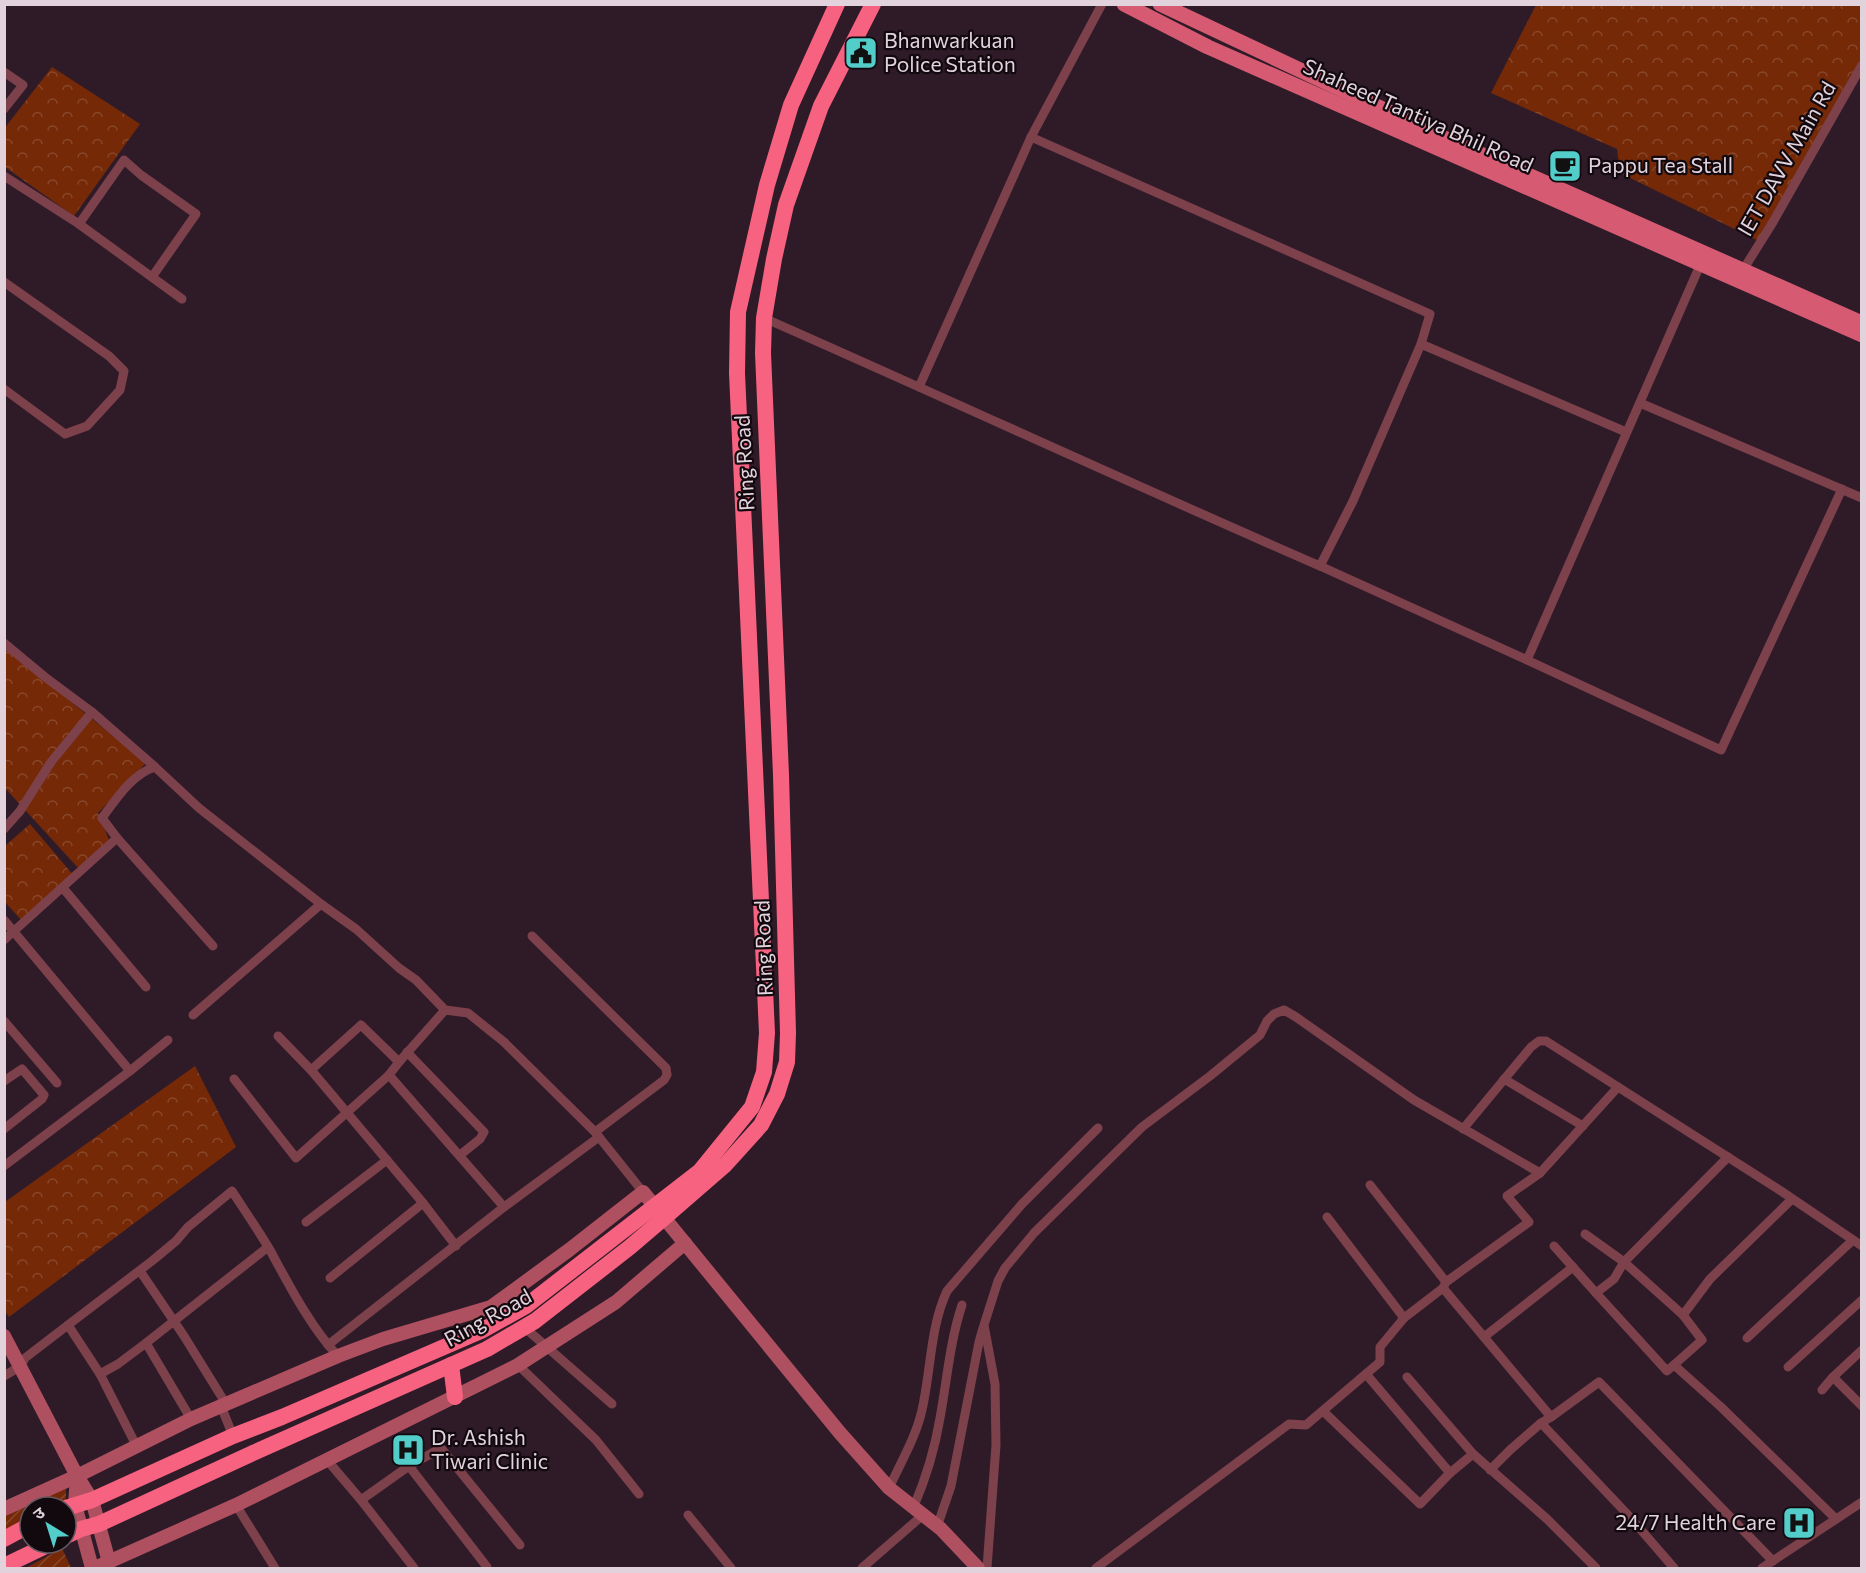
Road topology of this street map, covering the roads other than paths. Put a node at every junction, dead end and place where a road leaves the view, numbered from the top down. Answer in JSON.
{"nodes":[{"id":1,"x":837,"y":4,"type":"edge"},
{"id":2,"x":873,"y":4,"type":"edge"},
{"id":3,"x":1102,"y":4,"type":"edge"},
{"id":4,"x":1124,"y":4,"type":"edge"},
{"id":5,"x":1160,"y":4,"type":"edge"},
{"id":6,"x":1862,"y":65,"type":"edge"},
{"id":7,"x":4,"y":72,"type":"edge"},
{"id":8,"x":4,"y":109,"type":"edge"},
{"id":9,"x":1031,"y":137,"type":"junction"},
{"id":10,"x":4,"y":176,"type":"edge"},
{"id":11,"x":79,"y":224,"type":"junction"},
{"id":12,"x":1701,"y":263,"type":"junction"},
{"id":13,"x":1725,"y":267,"type":"junction"},
{"id":14,"x":1743,"y":270,"type":"junction"},
{"id":15,"x":152,"y":277,"type":"junction"},
{"id":16,"x":4,"y":282,"type":"edge"},
{"id":17,"x":182,"y":299,"type":"dead end"},
{"id":18,"x":764,"y":318,"type":"junction"},
{"id":19,"x":1862,"y":322,"type":"edge"},
{"id":20,"x":1862,"y":335,"type":"edge"},
{"id":21,"x":1421,"y":344,"type":"junction"},
{"id":22,"x":919,"y":387,"type":"junction"},
{"id":23,"x":6,"y":394,"type":"edge"},
{"id":24,"x":1640,"y":403,"type":"junction"},
{"id":25,"x":1626,"y":432,"type":"junction"},
{"id":26,"x":1842,"y":489,"type":"junction"},
{"id":27,"x":1862,"y":498,"type":"edge"},
{"id":28,"x":1320,"y":566,"type":"junction"},
{"id":29,"x":4,"y":643,"type":"edge"},
{"id":30,"x":1527,"y":660,"type":"junction"},
{"id":31,"x":92,"y":712,"type":"junction"},
{"id":32,"x":155,"y":767,"type":"junction"},
{"id":33,"x":4,"y":829,"type":"edge"},
{"id":34,"x":117,"y":838,"type":"junction"},
{"id":35,"x":63,"y":888,"type":"junction"},
{"id":36,"x":321,"y":904,"type":"junction"},
{"id":37,"x":4,"y":920,"type":"edge"},
{"id":38,"x":14,"y":932,"type":"junction"},
{"id":39,"x":532,"y":936,"type":"dead end"},
{"id":40,"x":4,"y":940,"type":"edge"},
{"id":41,"x":213,"y":946,"type":"dead end"},
{"id":42,"x":146,"y":987,"type":"dead end"},
{"id":43,"x":445,"y":1010,"type":"junction"},
{"id":44,"x":193,"y":1015,"type":"dead end"},
{"id":45,"x":4,"y":1021,"type":"edge"},
{"id":46,"x":278,"y":1036,"type":"dead end"},
{"id":47,"x":168,"y":1040,"type":"dead end"},
{"id":48,"x":407,"y":1052,"type":"junction"},
{"id":49,"x":399,"y":1062,"type":"junction"},
{"id":50,"x":311,"y":1070,"type":"junction"},
{"id":51,"x":130,"y":1071,"type":"junction"},
{"id":52,"x":389,"y":1075,"type":"junction"},
{"id":53,"x":234,"y":1079,"type":"dead end"},
{"id":54,"x":1504,"y":1079,"type":"junction"},
{"id":55,"x":4,"y":1081,"type":"edge"},
{"id":56,"x":57,"y":1083,"type":"dead end"},
{"id":57,"x":1618,"y":1087,"type":"junction"},
{"id":58,"x":348,"y":1113,"type":"junction"},
{"id":59,"x":1583,"y":1126,"type":"junction"},
{"id":60,"x":1098,"y":1128,"type":"dead end"},
{"id":61,"x":4,"y":1129,"type":"edge"},
{"id":62,"x":1463,"y":1129,"type":"junction"},
{"id":63,"x":597,"y":1135,"type":"junction"},
{"id":64,"x":460,"y":1155,"type":"junction"},
{"id":65,"x":1728,"y":1157,"type":"junction"},
{"id":66,"x":387,"y":1160,"type":"junction"},
{"id":67,"x":4,"y":1166,"type":"edge"},
{"id":68,"x":1540,"y":1173,"type":"junction"},
{"id":69,"x":1370,"y":1185,"type":"dead end"},
{"id":70,"x":643,"y":1192,"type":"junction"},
{"id":71,"x":1792,"y":1199,"type":"junction"},
{"id":72,"x":423,"y":1203,"type":"junction"},
{"id":73,"x":504,"y":1207,"type":"junction"},
{"id":74,"x":660,"y":1212,"type":"junction"},
{"id":75,"x":1327,"y":1217,"type":"dead end"},
{"id":76,"x":306,"y":1222,"type":"dead end"},
{"id":77,"x":1585,"y":1234,"type":"dead end"},
{"id":78,"x":1852,"y":1240,"type":"junction"},
{"id":79,"x":685,"y":1243,"type":"junction"},
{"id":80,"x":456,"y":1246,"type":"junction"},
{"id":81,"x":1554,"y":1246,"type":"dead end"},
{"id":82,"x":1862,"y":1246,"type":"edge"},
{"id":83,"x":268,"y":1247,"type":"junction"},
{"id":84,"x":1624,"y":1262,"type":"junction"},
{"id":85,"x":1573,"y":1267,"type":"junction"},
{"id":86,"x":140,"y":1271,"type":"junction"},
{"id":87,"x":330,"y":1278,"type":"dead end"},
{"id":88,"x":1444,"y":1285,"type":"junction"},
{"id":89,"x":1596,"y":1293,"type":"junction"},
{"id":90,"x":1862,"y":1300,"type":"edge"},
{"id":91,"x":962,"y":1305,"type":"dead end"},
{"id":92,"x":1683,"y":1316,"type":"junction"},
{"id":93,"x":1404,"y":1318,"type":"junction"},
{"id":94,"x":174,"y":1321,"type":"junction"},
{"id":95,"x":68,"y":1324,"type":"junction"},
{"id":96,"x":984,"y":1325,"type":"junction"},
{"id":97,"x":524,"y":1327,"type":"junction"},
{"id":98,"x":4,"y":1336,"type":"edge"},
{"id":99,"x":1484,"y":1337,"type":"junction"},
{"id":100,"x":1747,"y":1338,"type":"dead end"},
{"id":101,"x":146,"y":1343,"type":"junction"},
{"id":102,"x":328,"y":1345,"type":"junction"},
{"id":103,"x":547,"y":1345,"type":"junction"},
{"id":104,"x":1862,"y":1350,"type":"edge"},
{"id":105,"x":338,"y":1356,"type":"junction"},
{"id":106,"x":451,"y":1365,"type":"junction"},
{"id":107,"x":518,"y":1365,"type":"junction"},
{"id":108,"x":1674,"y":1365,"type":"junction"},
{"id":109,"x":21,"y":1366,"type":"junction"},
{"id":110,"x":1788,"y":1367,"type":"dead end"},
{"id":111,"x":99,"y":1374,"type":"junction"},
{"id":112,"x":1366,"y":1374,"type":"junction"},
{"id":113,"x":4,"y":1376,"type":"edge"},
{"id":114,"x":1407,"y":1377,"type":"dead end"},
{"id":115,"x":1833,"y":1377,"type":"junction"},
{"id":116,"x":1822,"y":1390,"type":"dead end"},
{"id":117,"x":455,"y":1397,"type":"junction"},
{"id":118,"x":612,"y":1404,"type":"dead end"},
{"id":119,"x":223,"y":1405,"type":"junction"},
{"id":120,"x":1862,"y":1406,"type":"edge"},
{"id":121,"x":1323,"y":1411,"type":"junction"},
{"id":122,"x":1551,"y":1417,"type":"junction"},
{"id":123,"x":191,"y":1419,"type":"junction"},
{"id":124,"x":1541,"y":1424,"type":"junction"},
{"id":125,"x":233,"y":1436,"type":"junction"},
{"id":126,"x":135,"y":1445,"type":"junction"},
{"id":127,"x":1473,"y":1454,"type":"junction"},
{"id":128,"x":327,"y":1460,"type":"junction"},
{"id":129,"x":409,"y":1466,"type":"junction"},
{"id":130,"x":1490,"y":1470,"type":"junction"},
{"id":131,"x":1450,"y":1473,"type":"junction"},
{"id":132,"x":77,"y":1476,"type":"junction"},
{"id":133,"x":890,"y":1488,"type":"junction"},
{"id":134,"x":639,"y":1494,"type":"dead end"},
{"id":135,"x":73,"y":1495,"type":"edge"},
{"id":136,"x":92,"y":1500,"type":"junction"},
{"id":137,"x":361,"y":1500,"type":"junction"},
{"id":138,"x":1862,"y":1502,"type":"edge"},
{"id":139,"x":78,"y":1504,"type":"edge"},
{"id":140,"x":236,"y":1504,"type":"junction"},
{"id":141,"x":4,"y":1509,"type":"edge"},
{"id":142,"x":919,"y":1510,"type":"junction"},
{"id":143,"x":688,"y":1515,"type":"dead end"},
{"id":144,"x":1836,"y":1519,"type":"junction"},
{"id":145,"x":99,"y":1524,"type":"junction"},
{"id":146,"x":937,"y":1527,"type":"junction"},
{"id":147,"x":18,"y":1531,"type":"edge"},
{"id":148,"x":78,"y":1532,"type":"edge"},
{"id":149,"x":4,"y":1539,"type":"edge"},
{"id":150,"x":78,"y":1541,"type":"edge"},
{"id":151,"x":519,"y":1545,"type":"dead end"},
{"id":152,"x":27,"y":1555,"type":"edge"},
{"id":153,"x":1773,"y":1561,"type":"junction"},
{"id":154,"x":110,"y":1565,"type":"edge"},
{"id":155,"x":4,"y":1566,"type":"edge"},
{"id":156,"x":487,"y":1567,"type":"dead end"},
{"id":157,"x":93,"y":1569,"type":"edge"},
{"id":158,"x":275,"y":1569,"type":"edge"},
{"id":159,"x":414,"y":1569,"type":"edge"},
{"id":160,"x":731,"y":1569,"type":"edge"},
{"id":161,"x":862,"y":1569,"type":"edge"},
{"id":162,"x":978,"y":1569,"type":"edge"},
{"id":163,"x":987,"y":1569,"type":"edge"},
{"id":164,"x":1096,"y":1569,"type":"edge"},
{"id":165,"x":1596,"y":1569,"type":"edge"},
{"id":166,"x":1674,"y":1569,"type":"edge"},
{"id":167,"x":1762,"y":1569,"type":"edge"}],
"edges":[{"from":1,"to":74,"type":"highway","name":"Ring Road"},
{"from":2,"to":18,"type":"highway","name":"Ring Road"},
{"from":3,"to":9,"type":"street"},
{"from":4,"to":12,"type":"main road","name":"Shaheed Tantiya Bhil Road"},
{"from":5,"to":13,"type":"main road","name":"Shaheed Tantiya Bhil Road"},
{"from":6,"to":14,"type":"street","name":"IET DAVV Main Rd"},
{"from":7,"to":8,"type":"street"},
{"from":9,"to":21,"type":"street"},
{"from":9,"to":22,"type":"street"},
{"from":10,"to":11,"type":"street"},
{"from":11,"to":15,"type":"street"},
{"from":11,"to":15,"type":"street"},
{"from":12,"to":13,"type":"main road","name":"Shaheed Tantiya Bhil Road"},
{"from":12,"to":24,"type":"street"},
{"from":13,"to":14,"type":"main road","name":"Shaheed Tantiya Bhil Road"},
{"from":13,"to":20,"type":"main road","name":"Shaheed Tantiya Bhil Road"},
{"from":14,"to":19,"type":"main road","name":"Shaheed Tantiya Bhil Road"},
{"from":15,"to":17,"type":"street"},
{"from":16,"to":23,"type":"street"},
{"from":18,"to":22,"type":"street"},
{"from":18,"to":74,"type":"highway","name":"Ring Road"},
{"from":21,"to":25,"type":"street"},
{"from":21,"to":28,"type":"street"},
{"from":22,"to":28,"type":"street"},
{"from":24,"to":25,"type":"street"},
{"from":24,"to":26,"type":"street"},
{"from":25,"to":30,"type":"street"},
{"from":26,"to":27,"type":"street"},
{"from":26,"to":30,"type":"street"},
{"from":28,"to":30,"type":"street"},
{"from":29,"to":31,"type":"street"},
{"from":31,"to":32,"type":"street"},
{"from":31,"to":33,"type":"street"},
{"from":32,"to":34,"type":"street"},
{"from":32,"to":36,"type":"street"},
{"from":34,"to":35,"type":"street"},
{"from":34,"to":41,"type":"street"},
{"from":35,"to":38,"type":"street"},
{"from":35,"to":42,"type":"street"},
{"from":36,"to":43,"type":"street"},
{"from":36,"to":44,"type":"street"},
{"from":37,"to":38,"type":"street"},
{"from":38,"to":40,"type":"street"},
{"from":38,"to":51,"type":"street"},
{"from":39,"to":63,"type":"street"},
{"from":43,"to":48,"type":"street"},
{"from":43,"to":63,"type":"street"},
{"from":45,"to":56,"type":"street"},
{"from":46,"to":50,"type":"street"},
{"from":47,"to":51,"type":"street"},
{"from":48,"to":49,"type":"street"},
{"from":48,"to":64,"type":"street"},
{"from":49,"to":50,"type":"street"},
{"from":49,"to":52,"type":"street"},
{"from":50,"to":58,"type":"street"},
{"from":51,"to":67,"type":"street"},
{"from":52,"to":58,"type":"street"},
{"from":52,"to":64,"type":"street"},
{"from":53,"to":58,"type":"street"},
{"from":54,"to":57,"type":"street"},
{"from":54,"to":59,"type":"street"},
{"from":54,"to":62,"type":"street"},
{"from":55,"to":61,"type":"street"},
{"from":57,"to":59,"type":"street"},
{"from":57,"to":65,"type":"street"},
{"from":58,"to":66,"type":"street"},
{"from":59,"to":68,"type":"street"},
{"from":60,"to":133,"type":"street"},
{"from":62,"to":68,"type":"street"},
{"from":62,"to":96,"type":"street"},
{"from":63,"to":70,"type":"street"},
{"from":63,"to":73,"type":"street"},
{"from":64,"to":73,"type":"street"},
{"from":65,"to":71,"type":"street"},
{"from":65,"to":84,"type":"street"},
{"from":66,"to":72,"type":"street"},
{"from":66,"to":76,"type":"street"},
{"from":68,"to":88,"type":"street"},
{"from":69,"to":88,"type":"street"},
{"from":70,"to":74,"type":"street"},
{"from":70,"to":105,"type":"street"},
{"from":71,"to":78,"type":"street"},
{"from":71,"to":92,"type":"street"},
{"from":72,"to":80,"type":"street"},
{"from":72,"to":87,"type":"street"},
{"from":73,"to":80,"type":"street"},
{"from":74,"to":79,"type":"street"},
{"from":74,"to":97,"type":"highway","name":"Ring Road"},
{"from":74,"to":125,"type":"highway","name":"Ring Road"},
{"from":75,"to":93,"type":"street"},
{"from":77,"to":84,"type":"street"},
{"from":78,"to":82,"type":"street"},
{"from":78,"to":100,"type":"street"},
{"from":79,"to":103,"type":"street"},
{"from":79,"to":133,"type":"street"},
{"from":80,"to":102,"type":"street"},
{"from":81,"to":85,"type":"street"},
{"from":83,"to":86,"type":"street"},
{"from":83,"to":94,"type":"street"},
{"from":83,"to":102,"type":"street"},
{"from":84,"to":89,"type":"street"},
{"from":84,"to":92,"type":"street"},
{"from":85,"to":89,"type":"street"},
{"from":85,"to":99,"type":"street"},
{"from":86,"to":94,"type":"street"},
{"from":86,"to":95,"type":"street"},
{"from":88,"to":93,"type":"street"},
{"from":88,"to":99,"type":"street"},
{"from":89,"to":108,"type":"street"},
{"from":90,"to":110,"type":"street"},
{"from":91,"to":142,"type":"street"},
{"from":92,"to":108,"type":"street"},
{"from":93,"to":112,"type":"street"},
{"from":94,"to":101,"type":"street"},
{"from":94,"to":119,"type":"street"},
{"from":95,"to":109,"type":"street"},
{"from":95,"to":111,"type":"street"},
{"from":96,"to":146,"type":"street"},
{"from":96,"to":163,"type":"street"},
{"from":97,"to":103,"type":"street"},
{"from":97,"to":106,"type":"highway","name":"Ring Road"},
{"from":98,"to":109,"type":"street"},
{"from":99,"to":122,"type":"street"},
{"from":101,"to":111,"type":"street"},
{"from":101,"to":123,"type":"street"},
{"from":102,"to":105,"type":"street"},
{"from":103,"to":107,"type":"street"},
{"from":103,"to":118,"type":"street"},
{"from":104,"to":115,"type":"street"},
{"from":105,"to":119,"type":"street"},
{"from":106,"to":117,"type":"highway"},
{"from":106,"to":145,"type":"highway","name":"Ring Road"},
{"from":107,"to":117,"type":"street"},
{"from":107,"to":134,"type":"street"},
{"from":108,"to":144,"type":"street"},
{"from":109,"to":113,"type":"street"},
{"from":109,"to":132,"type":"street"},
{"from":111,"to":126,"type":"street"},
{"from":112,"to":121,"type":"street"},
{"from":112,"to":131,"type":"street"},
{"from":114,"to":127,"type":"street"},
{"from":115,"to":116,"type":"street"},
{"from":115,"to":120,"type":"street"},
{"from":117,"to":128,"type":"street"},
{"from":119,"to":123,"type":"street"},
{"from":119,"to":125,"type":"street"},
{"from":121,"to":131,"type":"street"},
{"from":121,"to":164,"type":"street"},
{"from":122,"to":124,"type":"street"},
{"from":122,"to":153,"type":"street"},
{"from":123,"to":126,"type":"street"},
{"from":124,"to":130,"type":"street"},
{"from":124,"to":166,"type":"street"},
{"from":125,"to":136,"type":"highway","name":"Ring Road"},
{"from":126,"to":132,"type":"street"},
{"from":127,"to":130,"type":"street"},
{"from":127,"to":131,"type":"street"},
{"from":128,"to":137,"type":"street"},
{"from":128,"to":140,"type":"street"},
{"from":129,"to":137,"type":"street"},
{"from":129,"to":151,"type":"street"},
{"from":129,"to":156,"type":"street"},
{"from":130,"to":165,"type":"street"},
{"from":132,"to":135,"type":"street"},
{"from":132,"to":136,"type":"street"},
{"from":132,"to":141,"type":"street"},
{"from":133,"to":142,"type":"street"},
{"from":136,"to":139,"type":"highway","name":"Ring Road"},
{"from":136,"to":145,"type":"street"},
{"from":137,"to":159,"type":"street"},
{"from":138,"to":144,"type":"street"},
{"from":140,"to":154,"type":"street"},
{"from":140,"to":158,"type":"street"},
{"from":142,"to":146,"type":"street"},
{"from":142,"to":161,"type":"street"},
{"from":143,"to":160,"type":"street"},
{"from":144,"to":153,"type":"street"},
{"from":145,"to":148,"type":"highway","name":"Ring Road"},
{"from":145,"to":154,"type":"street"},
{"from":146,"to":162,"type":"street"},
{"from":147,"to":149,"type":"highway"},
{"from":150,"to":157,"type":"street"},
{"from":152,"to":155,"type":"highway"},
{"from":153,"to":167,"type":"street"},
{"from":154,"to":157,"type":"street"}]}
